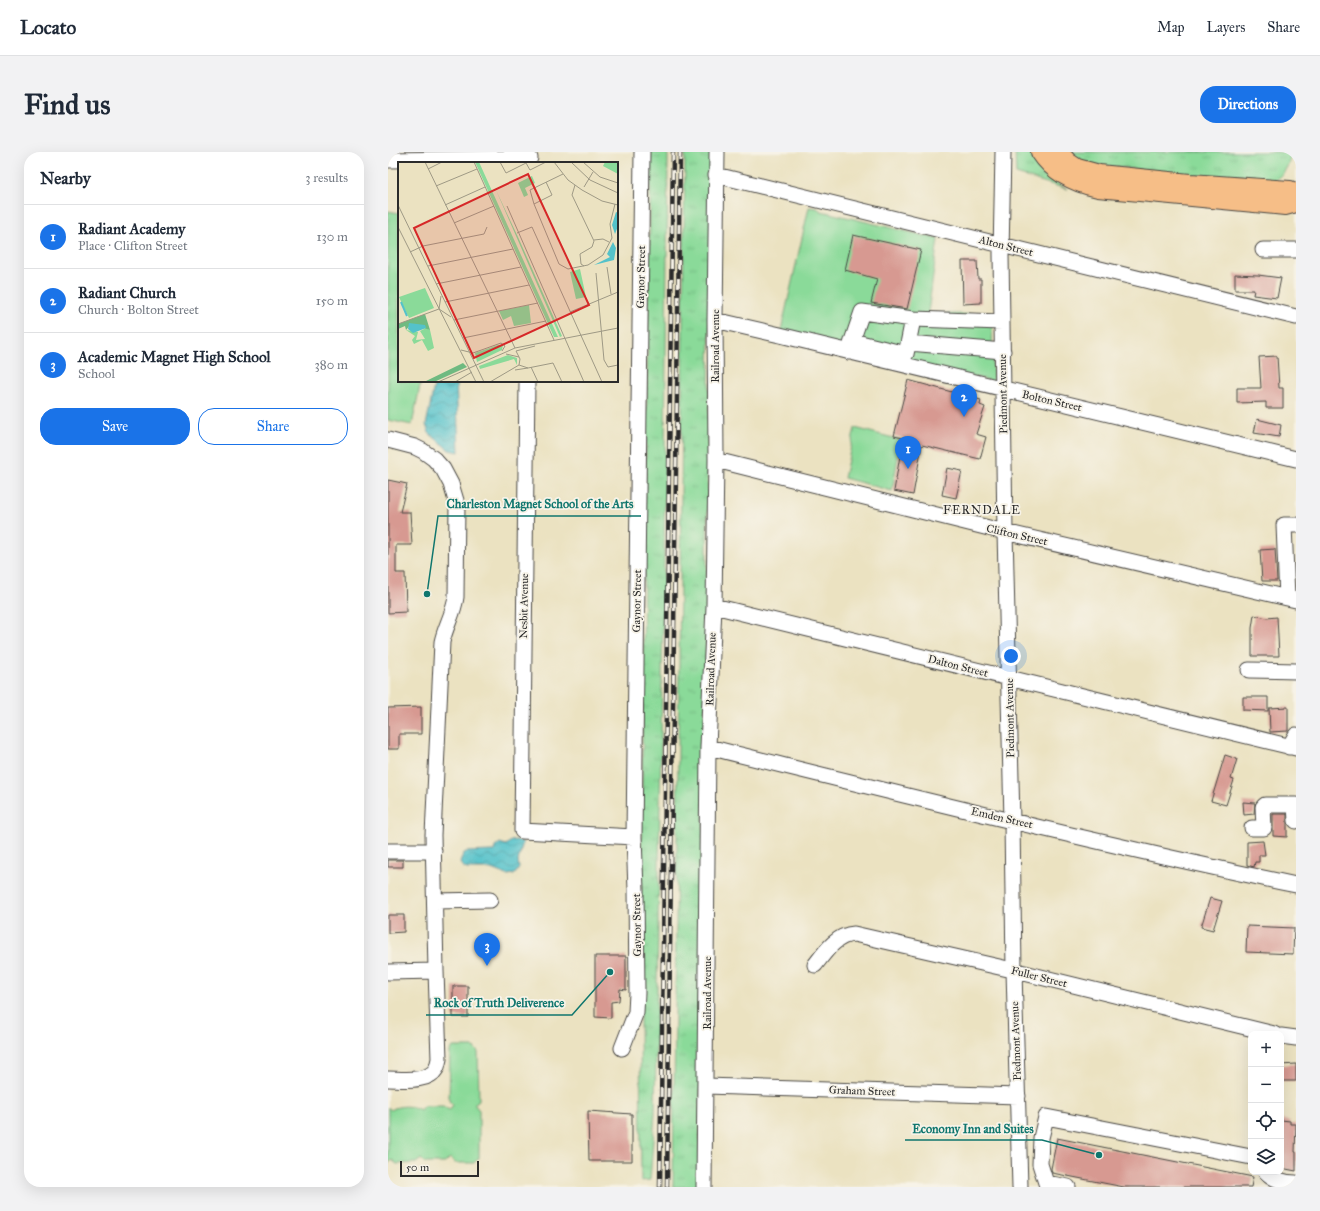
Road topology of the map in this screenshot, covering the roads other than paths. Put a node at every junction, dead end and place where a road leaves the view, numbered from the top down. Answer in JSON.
{"nodes":[{"id":1,"x":642,"y":152,"type":"edge"},
{"id":2,"x":717,"y":152,"type":"edge"},
{"id":3,"x":1002,"y":152,"type":"edge"},
{"id":4,"x":1040,"y":152,"type":"edge"},
{"id":5,"x":1059,"y":152,"type":"edge"},
{"id":6,"x":530,"y":158,"type":"edge"},
{"id":7,"x":388,"y":160,"type":"edge"},
{"id":8,"x":716,"y":175,"type":"junction"},
{"id":9,"x":1296,"y":194,"type":"edge"},
{"id":10,"x":1296,"y":203,"type":"edge"},
{"id":11,"x":1001,"y":245,"type":"junction"},
{"id":12,"x":1263,"y":250,"type":"dead end"},
{"id":13,"x":1296,"y":250,"type":"edge"},
{"id":14,"x":1296,"y":317,"type":"edge"},
{"id":15,"x":913,"y":319,"type":"junction"},
{"id":16,"x":715,"y":320,"type":"junction"},
{"id":17,"x":1002,"y":322,"type":"junction"},
{"id":18,"x":909,"y":342,"type":"junction"},
{"id":19,"x":851,"y":347,"type":"junction"},
{"id":20,"x":1003,"y":352,"type":"junction"},
{"id":21,"x":527,"y":382,"type":"edge"},
{"id":22,"x":1003,"y":389,"type":"junction"},
{"id":23,"x":388,"y":440,"type":"edge"},
{"id":24,"x":1296,"y":459,"type":"edge"},
{"id":25,"x":716,"y":460,"type":"junction"},
{"id":26,"x":1296,"y":525,"type":"edge"},
{"id":27,"x":1005,"y":532,"type":"junction"},
{"id":28,"x":1292,"y":599,"type":"edge"},
{"id":29,"x":714,"y":606,"type":"junction"},
{"id":30,"x":1249,"y":670,"type":"dead end"},
{"id":31,"x":1296,"y":671,"type":"edge"},
{"id":32,"x":1009,"y":678,"type":"junction"},
{"id":33,"x":1294,"y":743,"type":"edge"},
{"id":34,"x":708,"y":747,"type":"junction"},
{"id":35,"x":1295,"y":805,"type":"edge"},
{"id":36,"x":1012,"y":821,"type":"junction"},
{"id":37,"x":1296,"y":821,"type":"edge"},
{"id":38,"x":1252,"y":828,"type":"dead end"},
{"id":39,"x":634,"y":837,"type":"junction"},
{"id":40,"x":388,"y":851,"type":"edge"},
{"id":41,"x":434,"y":851,"type":"junction"},
{"id":42,"x":1296,"y":885,"type":"edge"},
{"id":43,"x":490,"y":900,"type":"dead end"},
{"id":44,"x":435,"y":901,"type":"junction"},
{"id":45,"x":815,"y":965,"type":"dead end"},
{"id":46,"x":436,"y":971,"type":"junction"},
{"id":47,"x":1014,"y":971,"type":"junction"},
{"id":48,"x":388,"y":972,"type":"edge"},
{"id":49,"x":1262,"y":1031,"type":"edge"},
{"id":50,"x":1284,"y":1036,"type":"edge"},
{"id":51,"x":1296,"y":1038,"type":"edge"},
{"id":52,"x":622,"y":1048,"type":"dead end"},
{"id":53,"x":388,"y":1079,"type":"edge"},
{"id":54,"x":706,"y":1086,"type":"junction"},
{"id":55,"x":1018,"y":1096,"type":"junction"},
{"id":56,"x":1248,"y":1156,"type":"edge"},
{"id":57,"x":1268,"y":1175,"type":"edge"},
{"id":58,"x":1290,"y":1184,"type":"edge"},
{"id":59,"x":704,"y":1187,"type":"edge"},
{"id":60,"x":1020,"y":1187,"type":"edge"},
{"id":61,"x":1068,"y":1187,"type":"edge"}],
"edges":[{"from":1,"to":39,"type":"street","name":"Gaynor Street"},
{"from":2,"to":8,"type":"street","name":"Railroad Avenue"},
{"from":3,"to":11,"type":"street","name":"Piedmont Avenue"},
{"from":4,"to":10,"type":"main road"},
{"from":5,"to":9,"type":"main road"},
{"from":6,"to":7,"type":"street"},
{"from":8,"to":11,"type":"street","name":"Alton Street"},
{"from":8,"to":16,"type":"street","name":"Railroad Avenue"},
{"from":11,"to":14,"type":"street","name":"Alton Street"},
{"from":11,"to":17,"type":"street","name":"Piedmont Avenue"},
{"from":12,"to":13,"type":"street"},
{"from":15,"to":17,"type":"street"},
{"from":15,"to":18,"type":"street"},
{"from":15,"to":19,"type":"street"},
{"from":16,"to":19,"type":"street","name":"Bolton Street"},
{"from":16,"to":25,"type":"street","name":"Railroad Avenue"},
{"from":17,"to":20,"type":"street","name":"Piedmont Avenue"},
{"from":18,"to":19,"type":"street"},
{"from":18,"to":20,"type":"street"},
{"from":19,"to":22,"type":"street","name":"Bolton Street"},
{"from":20,"to":22,"type":"street","name":"Piedmont Avenue"},
{"from":21,"to":39,"type":"street","name":"Nesbit Avenue"},
{"from":22,"to":24,"type":"street","name":"Bolton Street"},
{"from":22,"to":27,"type":"street","name":"Piedmont Avenue"},
{"from":23,"to":41,"type":"street"},
{"from":25,"to":27,"type":"street","name":"Clifton Street"},
{"from":25,"to":29,"type":"street","name":"Railroad Avenue"},
{"from":26,"to":28,"type":"street"},
{"from":27,"to":28,"type":"street","name":"Clifton Street"},
{"from":27,"to":32,"type":"street","name":"Piedmont Avenue"},
{"from":29,"to":32,"type":"street","name":"Dalton Street"},
{"from":29,"to":34,"type":"street","name":"Railroad Avenue"},
{"from":30,"to":31,"type":"street"},
{"from":32,"to":33,"type":"street","name":"Dalton Street"},
{"from":32,"to":36,"type":"street","name":"Piedmont Avenue"},
{"from":34,"to":36,"type":"street","name":"Emden Street"},
{"from":34,"to":54,"type":"street","name":"Railroad Avenue"},
{"from":35,"to":37,"type":"street"},
{"from":35,"to":38,"type":"street"},
{"from":36,"to":42,"type":"street","name":"Emden Street"},
{"from":36,"to":47,"type":"street","name":"Piedmont Avenue"},
{"from":39,"to":52,"type":"street","name":"Gaynor Street"},
{"from":40,"to":41,"type":"street"},
{"from":41,"to":44,"type":"street"},
{"from":43,"to":44,"type":"street"},
{"from":44,"to":46,"type":"street"},
{"from":45,"to":47,"type":"street","name":"Fuller Street"},
{"from":46,"to":48,"type":"street"},
{"from":46,"to":53,"type":"street"},
{"from":47,"to":49,"type":"street","name":"Fuller Street"},
{"from":47,"to":55,"type":"street","name":"Piedmont Avenue"},
{"from":50,"to":51,"type":"street"},
{"from":54,"to":55,"type":"street","name":"Graham Street"},
{"from":54,"to":59,"type":"street","name":"Railroad Avenue"},
{"from":55,"to":60,"type":"street","name":"Piedmont Avenue"},
{"from":56,"to":61,"type":"street"},
{"from":57,"to":58,"type":"street"}]}
